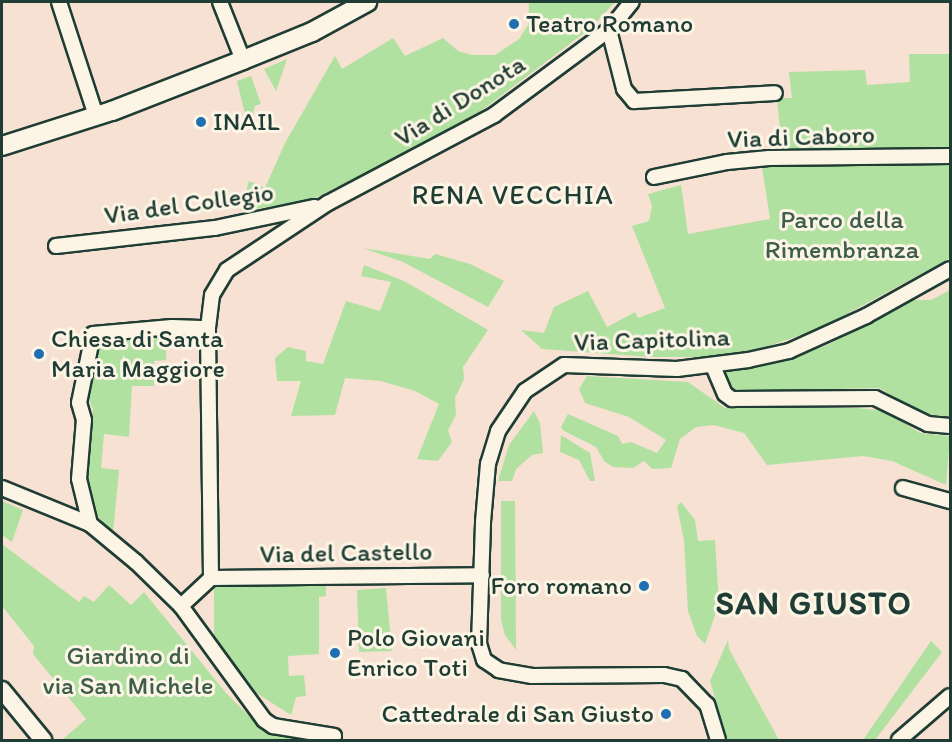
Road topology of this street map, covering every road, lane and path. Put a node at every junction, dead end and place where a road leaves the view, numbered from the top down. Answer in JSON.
{"nodes":[{"id":1,"x":59,"y":2,"type":"edge"},
{"id":2,"x":220,"y":2,"type":"edge"},
{"id":3,"x":367,"y":2,"type":"edge"},
{"id":4,"x":632,"y":2,"type":"edge"},
{"id":5,"x":344,"y":9,"type":"edge"},
{"id":6,"x":609,"y":30,"type":"junction"},
{"id":7,"x":243,"y":60,"type":"junction"},
{"id":8,"x":775,"y":93,"type":"dead end"},
{"id":9,"x":96,"y":116,"type":"junction"},
{"id":10,"x":2,"y":146,"type":"edge"},
{"id":11,"x":951,"y":156,"type":"edge"},
{"id":12,"x":654,"y":177,"type":"dead end"},
{"id":13,"x":328,"y":203,"type":"junction"},
{"id":14,"x":56,"y":246,"type":"dead end"},
{"id":15,"x":951,"y":269,"type":"edge"},
{"id":16,"x":208,"y":328,"type":"junction"},
{"id":17,"x":713,"y":366,"type":"junction"},
{"id":18,"x":951,"y":426,"type":"edge"},
{"id":19,"x":2,"y":488,"type":"edge"},
{"id":20,"x":903,"y":488,"type":"dead end"},
{"id":21,"x":951,"y":501,"type":"edge"},
{"id":22,"x":90,"y":524,"type":"junction"},
{"id":23,"x":482,"y":575,"type":"junction"},
{"id":24,"x":211,"y":578,"type":"junction"},
{"id":25,"x":181,"y":606,"type":"junction"},
{"id":26,"x":2,"y":690,"type":"edge"},
{"id":27,"x":951,"y":696,"type":"edge"},
{"id":28,"x":334,"y":736,"type":"dead end"},
{"id":29,"x":43,"y":741,"type":"edge"},
{"id":30,"x":718,"y":741,"type":"edge"},
{"id":31,"x":899,"y":741,"type":"edge"}],
"edges":[{"from":1,"to":9,"type":"street"},
{"from":2,"to":7,"type":"street"},
{"from":3,"to":5,"type":"main road"},
{"from":4,"to":6,"type":"street","name":"Via di Donota"},
{"from":5,"to":7,"type":"main road"},
{"from":6,"to":8,"type":"street"},
{"from":6,"to":13,"type":"street","name":"Via di Donota"},
{"from":7,"to":9,"type":"main road"},
{"from":9,"to":10,"type":"main road"},
{"from":11,"to":12,"type":"street","name":"Via di Caboro"},
{"from":13,"to":14,"type":"street","name":"Via del Collegio"},
{"from":13,"to":16,"type":"street"},
{"from":15,"to":17,"type":"street","name":"Via Capitolina"},
{"from":16,"to":22,"type":"street"},
{"from":16,"to":24,"type":"street"},
{"from":17,"to":18,"type":"street"},
{"from":17,"to":23,"type":"street","name":"Via Capitolina"},
{"from":19,"to":22,"type":"street"},
{"from":20,"to":21,"type":"street"},
{"from":22,"to":25,"type":"street"},
{"from":23,"to":24,"type":"street","name":"Via del Castello"},
{"from":23,"to":30,"type":"street"},
{"from":24,"to":25,"type":"street"},
{"from":25,"to":28,"type":"street"},
{"from":26,"to":29,"type":"street"},
{"from":27,"to":31,"type":"street"}]}
